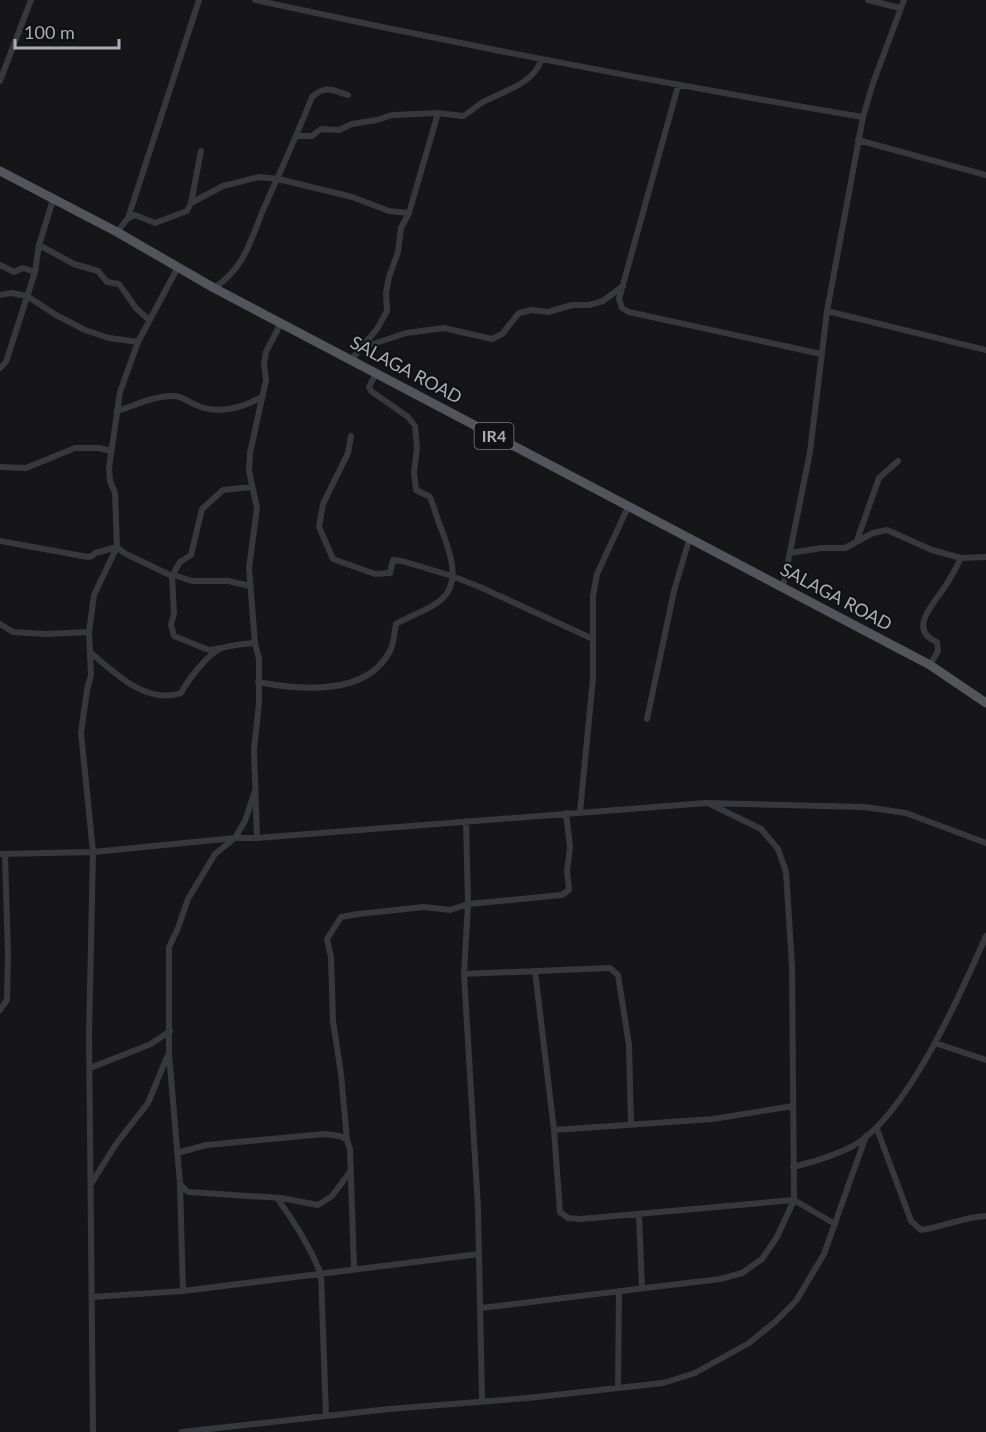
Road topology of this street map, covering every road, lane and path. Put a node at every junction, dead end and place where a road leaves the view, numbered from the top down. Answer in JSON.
{"nodes":[{"id":1,"x":31,"y":0,"type":"edge"},
{"id":2,"x":200,"y":0,"type":"edge"},
{"id":3,"x":255,"y":0,"type":"edge"},
{"id":4,"x":868,"y":0,"type":"edge"},
{"id":5,"x":904,"y":0,"type":"edge"},
{"id":6,"x":900,"y":8,"type":"junction"},
{"id":7,"x":541,"y":60,"type":"junction"},
{"id":8,"x":0,"y":81,"type":"edge"},
{"id":9,"x":678,"y":86,"type":"junction"},
{"id":10,"x":348,"y":94,"type":"dead end"},
{"id":11,"x":438,"y":113,"type":"junction"},
{"id":12,"x":863,"y":117,"type":"junction"},
{"id":13,"x":296,"y":136,"type":"junction"},
{"id":14,"x":858,"y":140,"type":"junction"},
{"id":15,"x":201,"y":151,"type":"dead end"},
{"id":16,"x":1,"y":174,"type":"edge"},
{"id":17,"x":986,"y":176,"type":"edge"},
{"id":18,"x":278,"y":178,"type":"junction"},
{"id":19,"x":53,"y":200,"type":"junction"},
{"id":20,"x":191,"y":203,"type":"junction"},
{"id":21,"x":409,"y":213,"type":"junction"},
{"id":22,"x":128,"y":218,"type":"junction"},
{"id":23,"x":117,"y":232,"type":"junction"},
{"id":24,"x":39,"y":245,"type":"junction"},
{"id":25,"x":0,"y":265,"type":"edge"},
{"id":26,"x":178,"y":267,"type":"junction"},
{"id":27,"x":35,"y":272,"type":"junction"},
{"id":28,"x":623,"y":286,"type":"junction"},
{"id":29,"x":214,"y":288,"type":"junction"},
{"id":30,"x":0,"y":295,"type":"edge"},
{"id":31,"x":27,"y":296,"type":"junction"},
{"id":32,"x":827,"y":311,"type":"junction"},
{"id":33,"x":149,"y":320,"type":"junction"},
{"id":34,"x":280,"y":323,"type":"junction"},
{"id":35,"x":138,"y":342,"type":"junction"},
{"id":36,"x":361,"y":348,"type":"junction"},
{"id":37,"x":986,"y":350,"type":"edge"},
{"id":38,"x":821,"y":354,"type":"junction"},
{"id":39,"x":3,"y":360,"type":"edge"},
{"id":40,"x":351,"y":360,"type":"junction"},
{"id":41,"x":0,"y":368,"type":"edge"},
{"id":42,"x":376,"y":373,"type":"junction"},
{"id":43,"x":263,"y":396,"type":"junction"},
{"id":44,"x":117,"y":411,"type":"junction"},
{"id":45,"x":351,"y":436,"type":"dead end"},
{"id":46,"x":111,"y":451,"type":"junction"},
{"id":47,"x":898,"y":460,"type":"dead end"},
{"id":48,"x":0,"y":468,"type":"edge"},
{"id":49,"x":252,"y":487,"type":"junction"},
{"id":50,"x":628,"y":507,"type":"junction"},
{"id":51,"x":689,"y":540,"type":"junction"},
{"id":52,"x":0,"y":541,"type":"edge"},
{"id":53,"x":856,"y":541,"type":"junction"},
{"id":54,"x":117,"y":547,"type":"junction"},
{"id":55,"x":790,"y":553,"type":"junction"},
{"id":56,"x":986,"y":557,"type":"edge"},
{"id":57,"x":961,"y":558,"type":"junction"},
{"id":58,"x":173,"y":575,"type":"junction"},
{"id":59,"x":452,"y":576,"type":"junction"},
{"id":60,"x":249,"y":586,"type":"junction"},
{"id":61,"x":783,"y":587,"type":"junction"},
{"id":62,"x":0,"y":624,"type":"edge"},
{"id":63,"x":89,"y":632,"type":"junction"},
{"id":64,"x":593,"y":639,"type":"junction"},
{"id":65,"x":255,"y":643,"type":"junction"},
{"id":66,"x":221,"y":648,"type":"junction"},
{"id":67,"x":90,"y":652,"type":"junction"},
{"id":68,"x":930,"y":665,"type":"junction"},
{"id":69,"x":258,"y":682,"type":"junction"},
{"id":70,"x":986,"y":703,"type":"edge"},
{"id":71,"x":647,"y":719,"type":"dead end"},
{"id":72,"x":255,"y":791,"type":"junction"},
{"id":73,"x":706,"y":803,"type":"junction"},
{"id":74,"x":580,"y":812,"type":"junction"},
{"id":75,"x":566,"y":813,"type":"junction"},
{"id":76,"x":466,"y":821,"type":"junction"},
{"id":77,"x":235,"y":838,"type":"junction"},
{"id":78,"x":257,"y":838,"type":"junction"},
{"id":79,"x":986,"y":843,"type":"edge"},
{"id":80,"x":93,"y":852,"type":"junction"},
{"id":81,"x":2,"y":854,"type":"edge"},
{"id":82,"x":468,"y":904,"type":"junction"},
{"id":83,"x":986,"y":936,"type":"edge"},
{"id":84,"x":535,"y":971,"type":"junction"},
{"id":85,"x":464,"y":974,"type":"junction"},
{"id":86,"x":0,"y":1010,"type":"edge"},
{"id":87,"x":170,"y":1031,"type":"junction"},
{"id":88,"x":935,"y":1043,"type":"junction"},
{"id":89,"x":168,"y":1054,"type":"junction"},
{"id":90,"x":986,"y":1060,"type":"edge"},
{"id":91,"x":90,"y":1068,"type":"junction"},
{"id":92,"x":793,"y":1106,"type":"junction"},
{"id":93,"x":631,"y":1124,"type":"junction"},
{"id":94,"x":876,"y":1129,"type":"junction"},
{"id":95,"x":554,"y":1130,"type":"junction"},
{"id":96,"x":866,"y":1136,"type":"junction"},
{"id":97,"x":347,"y":1140,"type":"junction"},
{"id":98,"x":177,"y":1153,"type":"junction"},
{"id":99,"x":793,"y":1167,"type":"junction"},
{"id":100,"x":351,"y":1172,"type":"junction"},
{"id":101,"x":91,"y":1184,"type":"junction"},
{"id":102,"x":180,"y":1184,"type":"junction"},
{"id":103,"x":277,"y":1198,"type":"junction"},
{"id":104,"x":794,"y":1200,"type":"junction"},
{"id":105,"x":639,"y":1214,"type":"junction"},
{"id":106,"x":986,"y":1216,"type":"edge"},
{"id":107,"x":835,"y":1224,"type":"junction"},
{"id":108,"x":479,"y":1254,"type":"junction"},
{"id":109,"x":354,"y":1269,"type":"junction"},
{"id":110,"x":321,"y":1274,"type":"junction"},
{"id":111,"x":642,"y":1288,"type":"junction"},
{"id":112,"x":183,"y":1291,"type":"junction"},
{"id":113,"x":619,"y":1291,"type":"junction"},
{"id":114,"x":92,"y":1297,"type":"junction"},
{"id":115,"x":481,"y":1308,"type":"junction"},
{"id":116,"x":618,"y":1388,"type":"junction"},
{"id":117,"x":482,"y":1400,"type":"junction"},
{"id":118,"x":326,"y":1416,"type":"junction"},
{"id":119,"x":93,"y":1432,"type":"edge"},
{"id":120,"x":182,"y":1432,"type":"edge"}],
"edges":[{"from":1,"to":8,"type":"street"},
{"from":2,"to":22,"type":"street"},
{"from":3,"to":7,"type":"street"},
{"from":4,"to":6,"type":"street"},
{"from":5,"to":6,"type":"street"},
{"from":6,"to":12,"type":"street"},
{"from":7,"to":9,"type":"street"},
{"from":7,"to":11,"type":"street"},
{"from":9,"to":12,"type":"street"},
{"from":9,"to":28,"type":"street"},
{"from":10,"to":13,"type":"street"},
{"from":11,"to":13,"type":"street"},
{"from":11,"to":21,"type":"street"},
{"from":12,"to":14,"type":"street"},
{"from":13,"to":18,"type":"street"},
{"from":14,"to":17,"type":"street"},
{"from":14,"to":32,"type":"street"},
{"from":15,"to":20,"type":"street"},
{"from":16,"to":19,"type":"main road","name":"SALAGA ROAD","number":"IR4"},
{"from":18,"to":20,"type":"street"},
{"from":18,"to":21,"type":"street"},
{"from":18,"to":29,"type":"street"},
{"from":19,"to":23,"type":"main road","name":"SALAGA ROAD","number":"IR4"},
{"from":19,"to":24,"type":"street"},
{"from":20,"to":22,"type":"street"},
{"from":21,"to":36,"type":"street"},
{"from":22,"to":23,"type":"street"},
{"from":23,"to":26,"type":"main road","name":"SALAGA ROAD","number":"IR4"},
{"from":24,"to":27,"type":"street"},
{"from":24,"to":33,"type":"street"},
{"from":25,"to":27,"type":"street"},
{"from":26,"to":29,"type":"main road","name":"SALAGA ROAD","number":"IR4"},
{"from":26,"to":33,"type":"street"},
{"from":27,"to":31,"type":"street"},
{"from":28,"to":36,"type":"street"},
{"from":28,"to":38,"type":"street"},
{"from":29,"to":34,"type":"main road","name":"SALAGA ROAD","number":"IR4"},
{"from":30,"to":31,"type":"street"},
{"from":31,"to":35,"type":"street"},
{"from":31,"to":39,"type":"street"},
{"from":32,"to":37,"type":"street"},
{"from":32,"to":38,"type":"street"},
{"from":33,"to":35,"type":"street"},
{"from":34,"to":40,"type":"main road","name":"SALAGA ROAD","number":"IR4"},
{"from":34,"to":43,"type":"street"},
{"from":35,"to":44,"type":"street"},
{"from":36,"to":40,"type":"street"},
{"from":38,"to":55,"type":"street"},
{"from":39,"to":41,"type":"street"},
{"from":40,"to":42,"type":"main road","name":"SALAGA ROAD","number":"IR4"},
{"from":42,"to":50,"type":"main road","name":"SALAGA ROAD","number":"IR4"},
{"from":42,"to":59,"type":"street"},
{"from":43,"to":44,"type":"street"},
{"from":43,"to":49,"type":"street"},
{"from":44,"to":46,"type":"street"},
{"from":45,"to":59,"type":"street"},
{"from":46,"to":48,"type":"street"},
{"from":46,"to":54,"type":"street"},
{"from":47,"to":53,"type":"street"},
{"from":49,"to":58,"type":"street"},
{"from":49,"to":60,"type":"street"},
{"from":50,"to":51,"type":"main road","name":"SALAGA ROAD","number":"IR4"},
{"from":50,"to":64,"type":"street"},
{"from":51,"to":61,"type":"main road","name":"SALAGA ROAD","number":"IR4"},
{"from":51,"to":71,"type":"street"},
{"from":52,"to":54,"type":"street"},
{"from":53,"to":55,"type":"street"},
{"from":53,"to":57,"type":"street"},
{"from":54,"to":58,"type":"street"},
{"from":54,"to":63,"type":"street"},
{"from":55,"to":61,"type":"street"},
{"from":56,"to":57,"type":"street"},
{"from":57,"to":68,"type":"street"},
{"from":58,"to":60,"type":"street"},
{"from":58,"to":66,"type":"street"},
{"from":59,"to":64,"type":"street"},
{"from":59,"to":69,"type":"street"},
{"from":60,"to":65,"type":"street"},
{"from":61,"to":68,"type":"main road","name":"SALAGA ROAD","number":"IR4"},
{"from":62,"to":63,"type":"street"},
{"from":63,"to":67,"type":"street"},
{"from":64,"to":74,"type":"street"},
{"from":65,"to":66,"type":"street"},
{"from":65,"to":69,"type":"street"},
{"from":66,"to":67,"type":"street"},
{"from":67,"to":80,"type":"street"},
{"from":68,"to":70,"type":"main road","name":"SALAGA ROAD","number":"IR4"},
{"from":69,"to":72,"type":"street"},
{"from":72,"to":77,"type":"street"},
{"from":72,"to":78,"type":"street"},
{"from":73,"to":74,"type":"street"},
{"from":73,"to":79,"type":"street"},
{"from":73,"to":92,"type":"street"},
{"from":74,"to":75,"type":"street"},
{"from":75,"to":76,"type":"street"},
{"from":75,"to":82,"type":"street"},
{"from":76,"to":78,"type":"street"},
{"from":76,"to":82,"type":"street"},
{"from":77,"to":78,"type":"street"},
{"from":77,"to":80,"type":"street"},
{"from":77,"to":87,"type":"street"},
{"from":80,"to":81,"type":"street"},
{"from":80,"to":91,"type":"street"},
{"from":81,"to":86,"type":"street"},
{"from":82,"to":85,"type":"street"},
{"from":82,"to":97,"type":"street"},
{"from":83,"to":88,"type":"street"},
{"from":84,"to":85,"type":"street"},
{"from":84,"to":93,"type":"street"},
{"from":84,"to":95,"type":"street"},
{"from":85,"to":108,"type":"street"},
{"from":87,"to":89,"type":"street"},
{"from":87,"to":91,"type":"street"},
{"from":88,"to":90,"type":"street"},
{"from":88,"to":94,"type":"street"},
{"from":89,"to":98,"type":"street"},
{"from":89,"to":101,"type":"street"},
{"from":91,"to":101,"type":"street"},
{"from":92,"to":93,"type":"street"},
{"from":92,"to":99,"type":"street"},
{"from":93,"to":95,"type":"street"},
{"from":94,"to":96,"type":"street"},
{"from":94,"to":106,"type":"street"},
{"from":95,"to":105,"type":"street"},
{"from":96,"to":99,"type":"street"},
{"from":96,"to":107,"type":"street"},
{"from":97,"to":98,"type":"street"},
{"from":97,"to":100,"type":"street"},
{"from":98,"to":102,"type":"street"},
{"from":99,"to":104,"type":"street"},
{"from":100,"to":103,"type":"street"},
{"from":100,"to":109,"type":"street"},
{"from":101,"to":114,"type":"street"},
{"from":102,"to":103,"type":"street"},
{"from":102,"to":112,"type":"street"},
{"from":103,"to":110,"type":"street"},
{"from":104,"to":105,"type":"street"},
{"from":104,"to":107,"type":"street"},
{"from":104,"to":111,"type":"street"},
{"from":105,"to":111,"type":"street"},
{"from":107,"to":116,"type":"street"},
{"from":108,"to":109,"type":"street"},
{"from":108,"to":115,"type":"street"},
{"from":109,"to":110,"type":"street"},
{"from":110,"to":112,"type":"street"},
{"from":110,"to":118,"type":"street"},
{"from":111,"to":113,"type":"street"},
{"from":112,"to":114,"type":"street"},
{"from":113,"to":115,"type":"street"},
{"from":113,"to":116,"type":"street"},
{"from":114,"to":119,"type":"street"},
{"from":115,"to":117,"type":"street"},
{"from":116,"to":117,"type":"street"},
{"from":117,"to":118,"type":"street"},
{"from":118,"to":120,"type":"street"}]}
